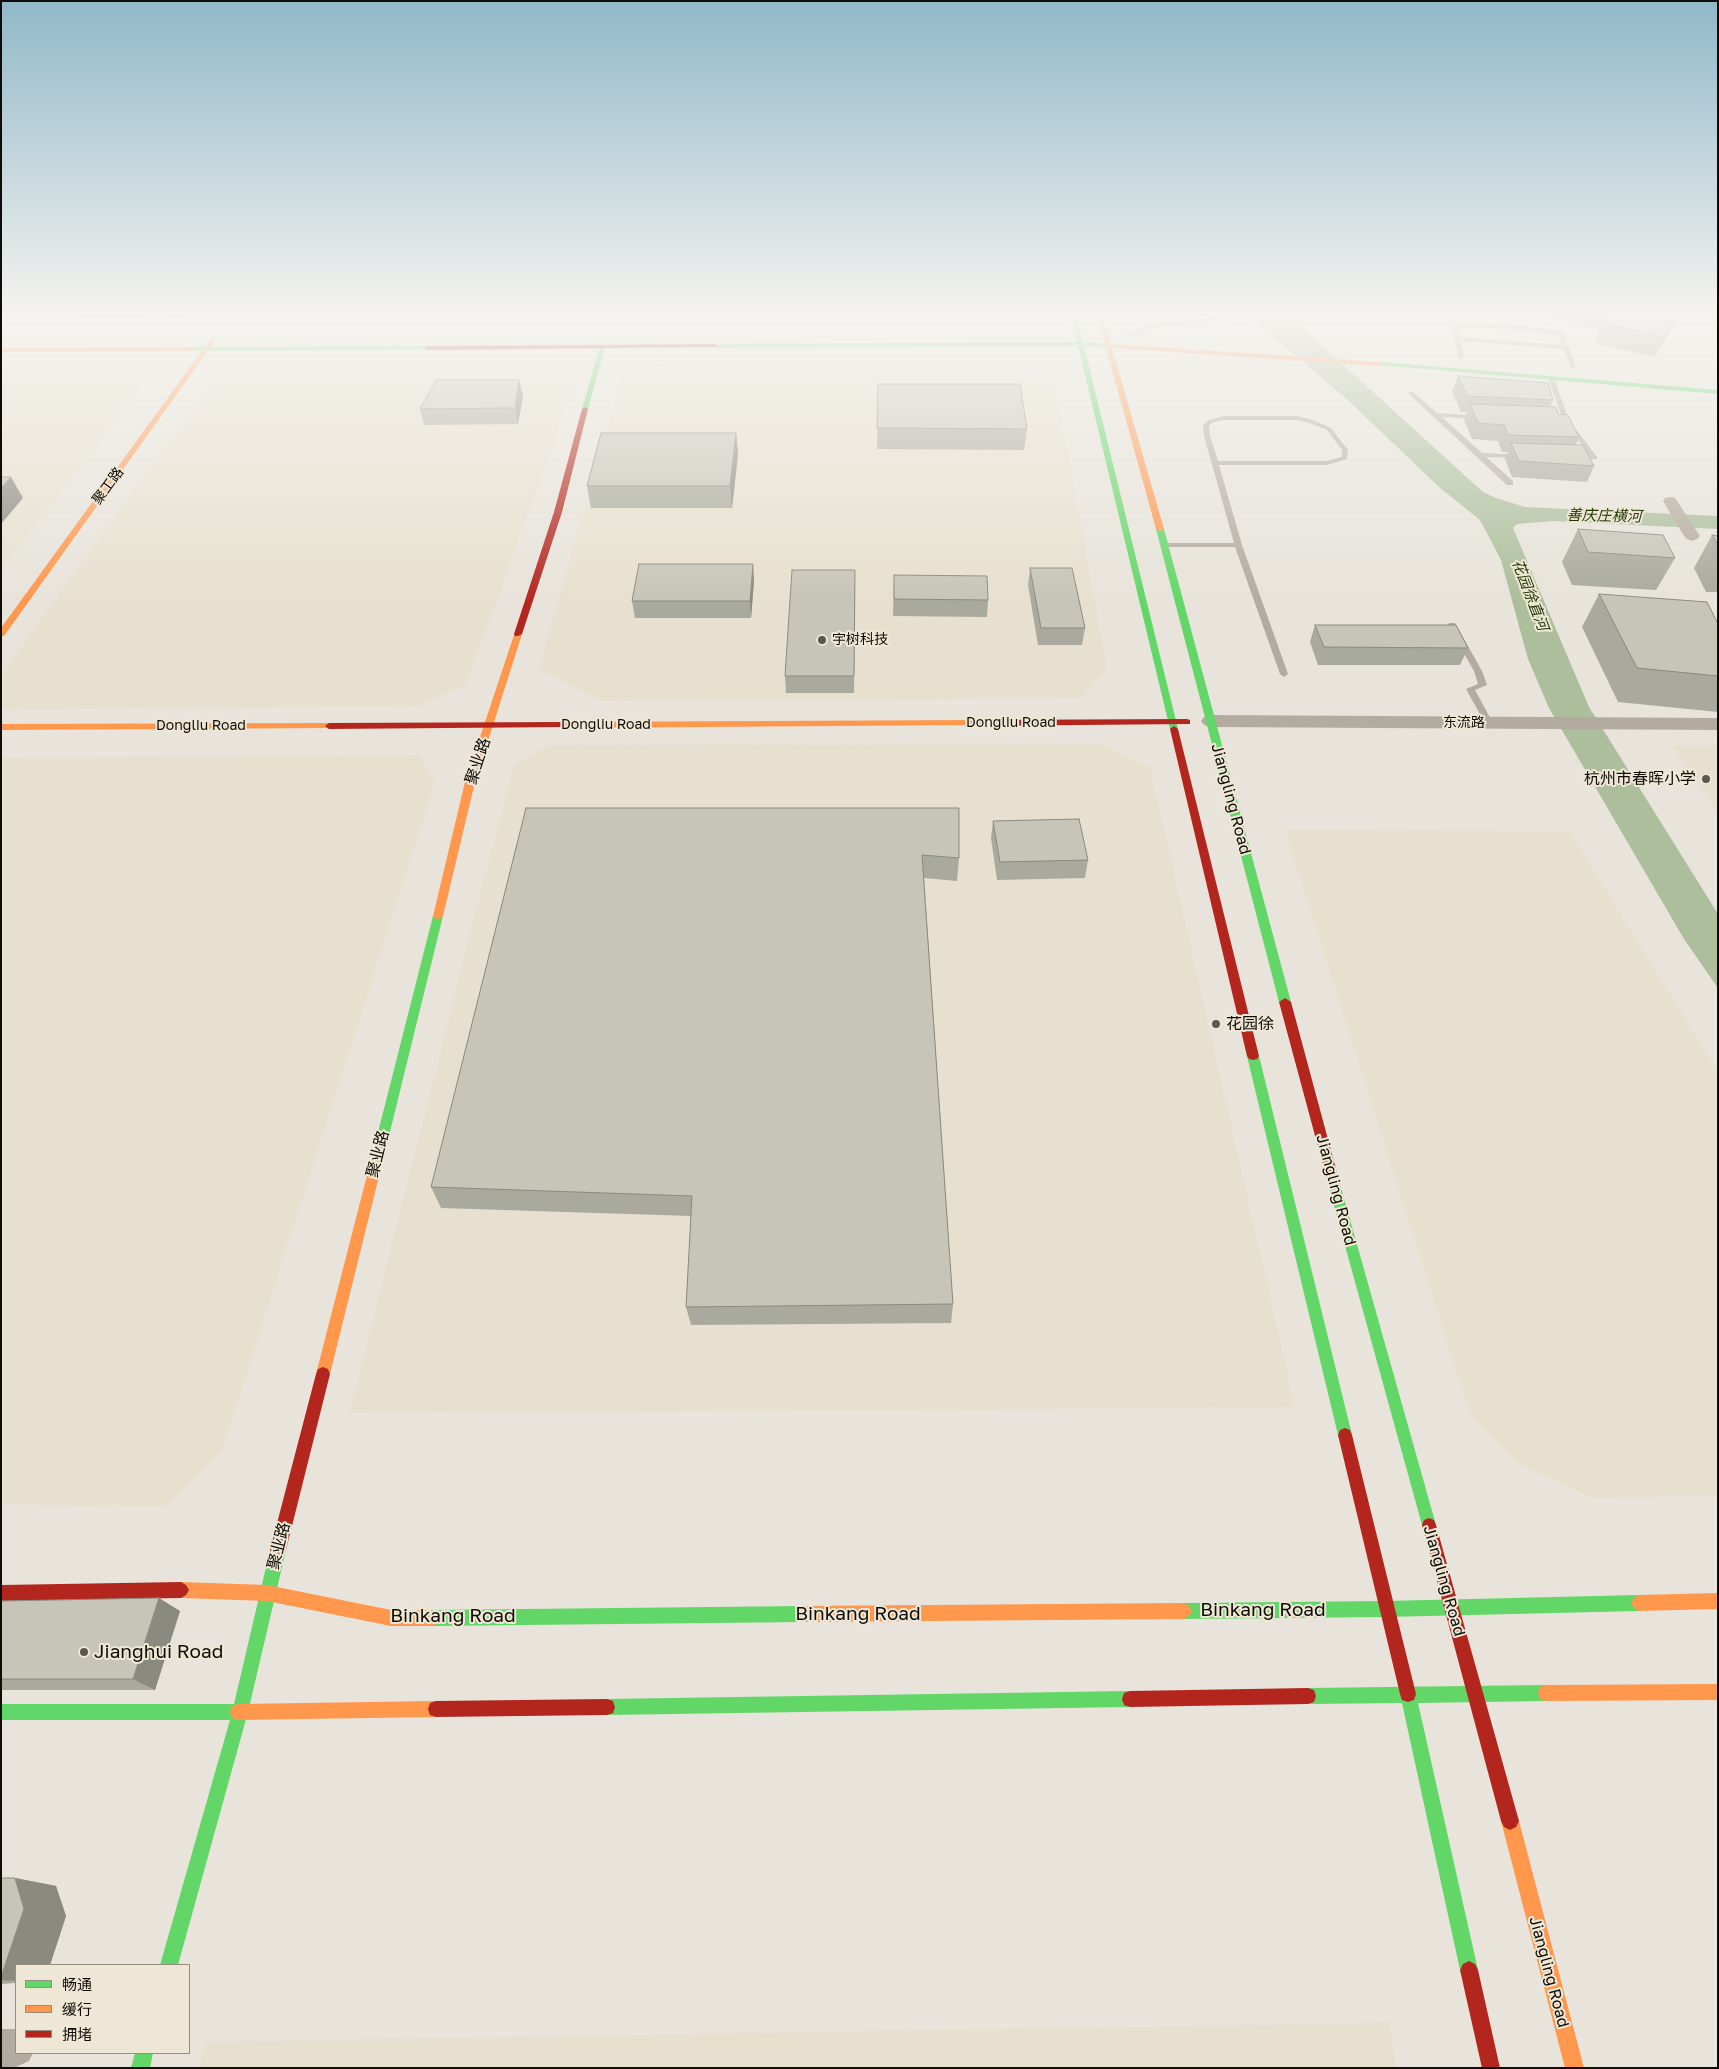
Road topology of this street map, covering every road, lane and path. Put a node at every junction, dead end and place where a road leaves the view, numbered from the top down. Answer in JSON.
{"nodes":[{"id":1,"x":164,"y":409,"type":"edge"},
{"id":2,"x":586,"y":409,"type":"edge"},
{"id":3,"x":1095,"y":409,"type":"edge"},
{"id":4,"x":1125,"y":409,"type":"edge"},
{"id":5,"x":1428,"y":409,"type":"edge"},
{"id":6,"x":1562,"y":409,"type":"edge"},
{"id":7,"x":1435,"y":415,"type":"junction"},
{"id":8,"x":1491,"y":417,"type":"edge"},
{"id":9,"x":1556,"y":420,"type":"edge"},
{"id":10,"x":1566,"y":420,"type":"junction"},
{"id":11,"x":1480,"y":455,"type":"junction"},
{"id":12,"x":1528,"y":456,"type":"edge"},
{"id":13,"x":1566,"y":458,"type":"edge"},
{"id":14,"x":1215,"y":463,"type":"junction"},
{"id":15,"x":1510,"y":483,"type":"dead end"},
{"id":16,"x":1670,"y":501,"type":"dead end"},
{"id":17,"x":1692,"y":536,"type":"dead end"},
{"id":18,"x":1165,"y":545,"type":"junction"},
{"id":19,"x":1238,"y":545,"type":"junction"},
{"id":20,"x":1452,"y":625,"type":"edge"},
{"id":21,"x":1,"y":634,"type":"edge"},
{"id":22,"x":1284,"y":674,"type":"dead end"},
{"id":23,"x":1210,"y":721,"type":"junction"},
{"id":24,"x":1171,"y":722,"type":"junction"},
{"id":25,"x":1489,"y":723,"type":"junction"},
{"id":26,"x":1718,"y":724,"type":"edge"},
{"id":27,"x":490,"y":725,"type":"junction"},
{"id":28,"x":1,"y":727,"type":"edge"},
{"id":29,"x":1,"y":1593,"type":"edge"},
{"id":30,"x":267,"y":1593,"type":"junction"},
{"id":31,"x":1718,"y":1600,"type":"edge"},
{"id":32,"x":1451,"y":1608,"type":"junction"},
{"id":33,"x":1386,"y":1609,"type":"junction"},
{"id":34,"x":1718,"y":1692,"type":"edge"},
{"id":35,"x":1476,"y":1694,"type":"junction"},
{"id":36,"x":1408,"y":1695,"type":"junction"},
{"id":37,"x":1,"y":1712,"type":"edge"},
{"id":38,"x":240,"y":1712,"type":"junction"},
{"id":39,"x":169,"y":1964,"type":"edge"},
{"id":40,"x":1,"y":2048,"type":"edge"},
{"id":41,"x":15,"y":2048,"type":"edge"},
{"id":42,"x":144,"y":2054,"type":"edge"},
{"id":43,"x":140,"y":2068,"type":"edge"},
{"id":44,"x":1491,"y":2068,"type":"edge"},
{"id":45,"x":1575,"y":2068,"type":"edge"}],
"edges":[{"from":1,"to":21,"type":"main road","name":"聚工路"},
{"from":2,"to":27,"type":"main road","name":"聚业路"},
{"from":3,"to":24,"type":"main road"},
{"from":4,"to":18,"type":"main road","name":"Jiangling Road"},
{"from":5,"to":7,"type":"lane"},
{"from":6,"to":10,"type":"lane"},
{"from":7,"to":8,"type":"lane"},
{"from":7,"to":11,"type":"lane"},
{"from":9,"to":10,"type":"lane"},
{"from":10,"to":13,"type":"lane"},
{"from":11,"to":12,"type":"lane"},
{"from":11,"to":15,"type":"lane"},
{"from":14,"to":14,"type":"lane"},
{"from":14,"to":19,"type":"lane"},
{"from":16,"to":17,"type":"street"},
{"from":18,"to":19,"type":"lane"},
{"from":18,"to":23,"type":"main road","name":"Jiangling Road"},
{"from":19,"to":22,"type":"lane"},
{"from":20,"to":25,"type":"lane"},
{"from":23,"to":24,"type":"main road","name":"Dongliu Road"},
{"from":23,"to":25,"type":"street","name":"东流路"},
{"from":23,"to":32,"type":"main road","name":"Jiangling Road"},
{"from":24,"to":27,"type":"main road","name":"Dongliu Road"},
{"from":24,"to":33,"type":"main road"},
{"from":25,"to":26,"type":"street","name":"东流路"},
{"from":27,"to":28,"type":"main road","name":"Dongliu Road"},
{"from":27,"to":30,"type":"main road","name":"聚业路"},
{"from":29,"to":30,"type":"main road","name":"Binkang Road"},
{"from":30,"to":33,"type":"main road","name":"Binkang Road"},
{"from":30,"to":38,"type":"main road","name":"聚业路"},
{"from":31,"to":32,"type":"main road","name":"Binkang Road"},
{"from":32,"to":33,"type":"main road","name":"Binkang Road"},
{"from":32,"to":35,"type":"main road","name":"Jiangling Road"},
{"from":33,"to":36,"type":"main road"},
{"from":34,"to":35,"type":"main road"},
{"from":35,"to":36,"type":"main road"},
{"from":35,"to":45,"type":"main road","name":"Jiangling Road"},
{"from":36,"to":38,"type":"main road"},
{"from":36,"to":44,"type":"main road"},
{"from":37,"to":38,"type":"main road"},
{"from":38,"to":39,"type":"main road","name":"聚业路"},
{"from":40,"to":41,"type":"street"},
{"from":42,"to":43,"type":"main road"}]}
